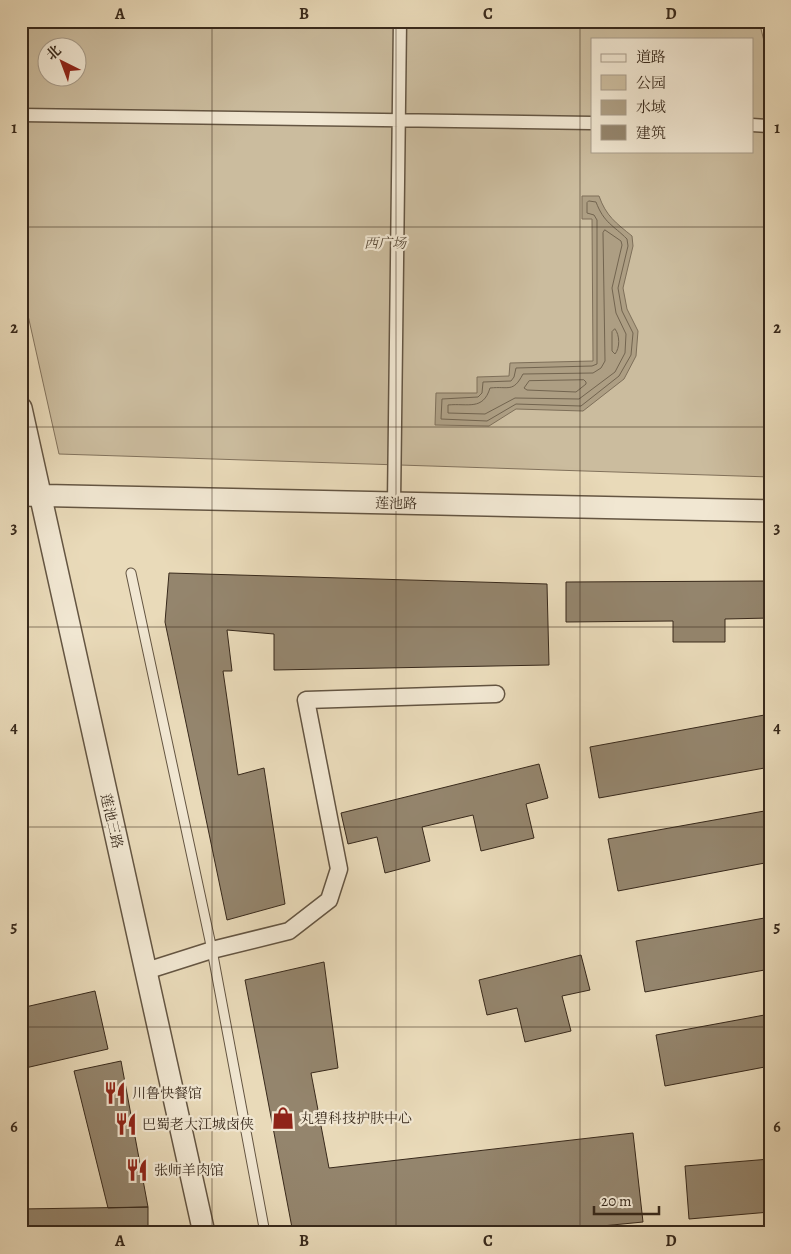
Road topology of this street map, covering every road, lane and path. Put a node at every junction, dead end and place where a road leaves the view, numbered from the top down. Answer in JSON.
{"nodes":[{"id":1,"x":400,"y":21,"type":"edge"},
{"id":2,"x":21,"y":115,"type":"edge"},
{"id":3,"x":399,"y":120,"type":"junction"},
{"id":4,"x":591,"y":123,"type":"edge"},
{"id":5,"x":754,"y":125,"type":"edge"},
{"id":6,"x":770,"y":126,"type":"edge"},
{"id":7,"x":21,"y":408,"type":"edge"},
{"id":8,"x":30,"y":495,"type":"edge"},
{"id":9,"x":394,"y":503,"type":"junction"},
{"id":10,"x":770,"y":511,"type":"edge"},
{"id":11,"x":131,"y":573,"type":"dead end"},
{"id":12,"x":496,"y":694,"type":"dead end"},
{"id":13,"x":212,"y":950,"type":"junction"},
{"id":14,"x":146,"y":971,"type":"junction"},
{"id":15,"x":204,"y":1233,"type":"edge"},
{"id":16,"x":265,"y":1233,"type":"edge"}],
"edges":[{"from":1,"to":3,"type":"street"},
{"from":2,"to":3,"type":"street"},
{"from":3,"to":4,"type":"street"},
{"from":3,"to":9,"type":"street"},
{"from":5,"to":6,"type":"street"},
{"from":7,"to":8,"type":"street","name":"莲池三路"},
{"from":8,"to":9,"type":"street","name":"莲池路"},
{"from":8,"to":14,"type":"street","name":"莲池三路"},
{"from":9,"to":10,"type":"street","name":"莲池路"},
{"from":11,"to":13,"type":"lane"},
{"from":12,"to":13,"type":"street"},
{"from":13,"to":14,"type":"street"},
{"from":13,"to":16,"type":"lane"},
{"from":14,"to":15,"type":"street","name":"莲池三路"}]}
